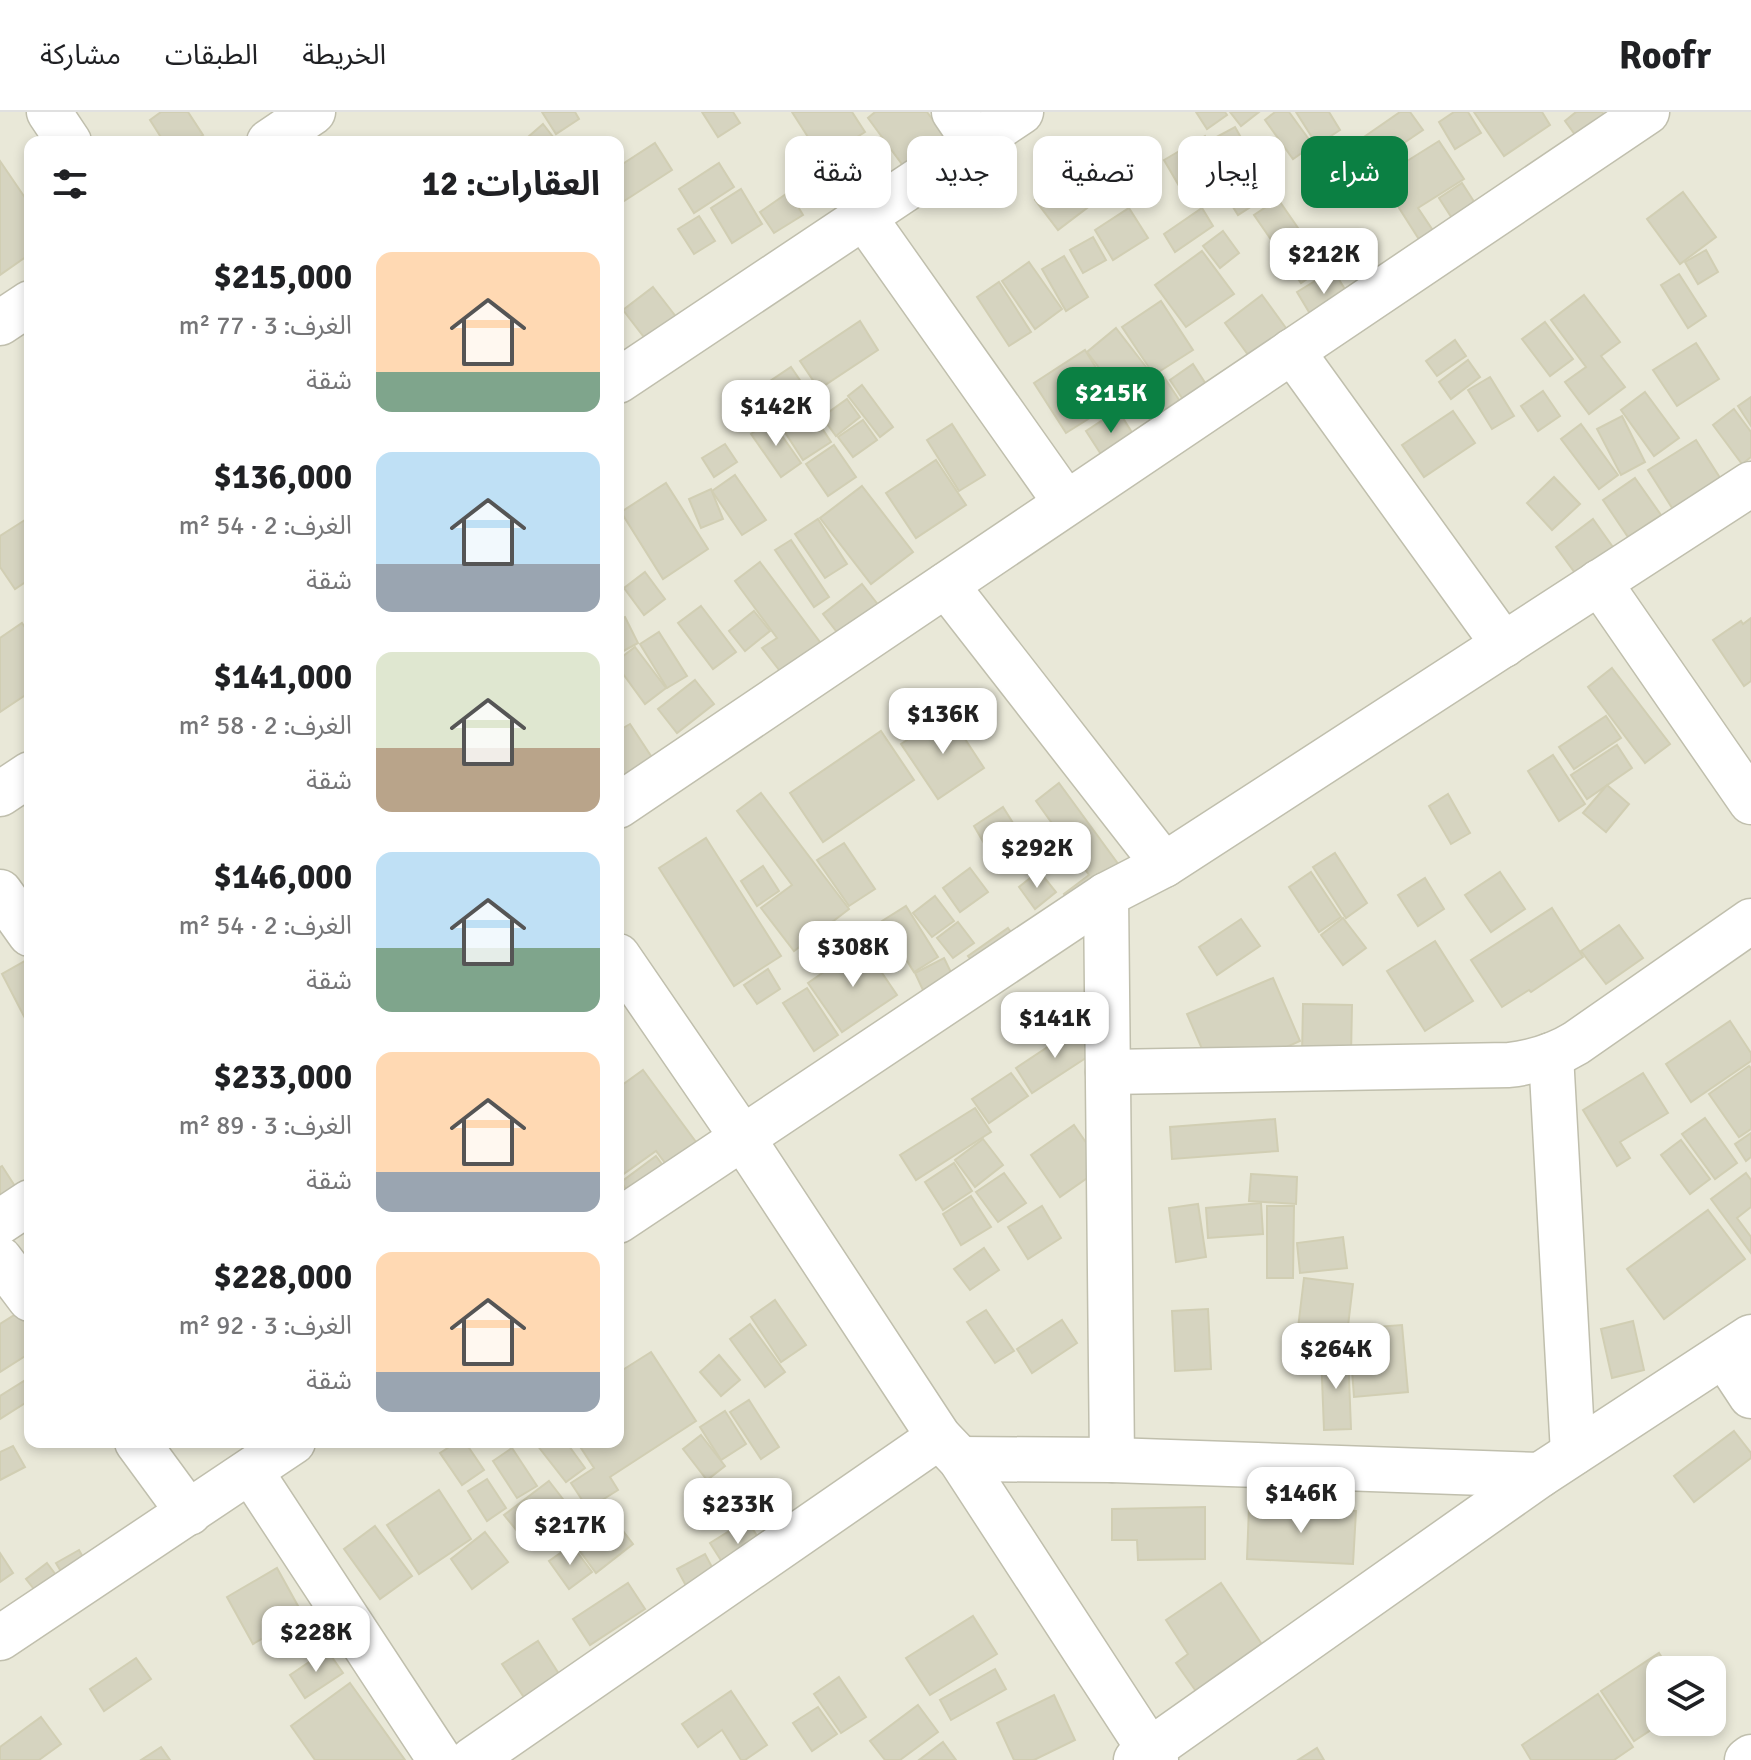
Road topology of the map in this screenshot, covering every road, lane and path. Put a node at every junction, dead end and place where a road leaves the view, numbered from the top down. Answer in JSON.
{"nodes":[{"id":1,"x":49,"y":112,"type":"edge"},
{"id":2,"x":313,"y":112,"type":"edge"},
{"id":3,"x":1021,"y":112,"type":"edge"},
{"id":4,"x":1647,"y":112,"type":"edge"},
{"id":5,"x":964,"y":128,"type":"edge"},
{"id":6,"x":65,"y":136,"type":"edge"},
{"id":7,"x":278,"y":136,"type":"edge"},
{"id":8,"x":864,"y":217,"type":"junction"},
{"id":9,"x":24,"y":307,"type":"edge"},
{"id":10,"x":0,"y":323,"type":"edge"},
{"id":11,"x":1292,"y":351,"type":"junction"},
{"id":12,"x":624,"y":377,"type":"edge"},
{"id":13,"x":1751,"y":484,"type":"edge"},
{"id":14,"x":1066,"y":503,"type":"junction"},
{"id":15,"x":1599,"y":582,"type":"junction"},
{"id":16,"x":946,"y":585,"type":"junction"},
{"id":17,"x":1504,"y":645,"type":"junction"},
{"id":18,"x":24,"y":778,"type":"edge"},
{"id":19,"x":0,"y":794,"type":"edge"},
{"id":20,"x":624,"y":802,"type":"edge"},
{"id":21,"x":1751,"y":802,"type":"edge"},
{"id":22,"x":1164,"y":865,"type":"junction"},
{"id":23,"x":0,"y":892,"type":"edge"},
{"id":24,"x":1106,"y":895,"type":"junction"},
{"id":25,"x":1751,"y":921,"type":"edge"},
{"id":26,"x":24,"y":926,"type":"edge"},
{"id":27,"x":624,"y":965,"type":"edge"},
{"id":28,"x":1551,"y":1055,"type":"junction"},
{"id":29,"x":1108,"y":1072,"type":"junction"},
{"id":30,"x":742,"y":1137,"type":"junction"},
{"id":31,"x":24,"y":1206,"type":"edge"},
{"id":32,"x":624,"y":1217,"type":"edge"},
{"id":33,"x":0,"y":1222,"type":"edge"},
{"id":34,"x":0,"y":1259,"type":"edge"},
{"id":35,"x":24,"y":1291,"type":"edge"},
{"id":36,"x":1737,"y":1346,"type":"edge"},
{"id":37,"x":1751,"y":1396,"type":"edge"},
{"id":38,"x":141,"y":1448,"type":"edge"},
{"id":39,"x":285,"y":1448,"type":"edge"},
{"id":40,"x":949,"y":1448,"type":"junction"},
{"id":41,"x":1112,"y":1460,"type":"junction"},
{"id":42,"x":1556,"y":1464,"type":"junction"},
{"id":43,"x":251,"y":1472,"type":"junction"},
{"id":44,"x":189,"y":1513,"type":"junction"},
{"id":45,"x":0,"y":1638,"type":"edge"},
{"id":46,"x":1148,"y":1757,"type":"edge"},
{"id":47,"x":440,"y":1760,"type":"edge"},
{"id":48,"x":472,"y":1760,"type":"edge"}],
"edges":[{"from":1,"to":6,"type":"street"},
{"from":2,"to":7,"type":"street"},
{"from":3,"to":5,"type":"street"},
{"from":4,"to":11,"type":"street"},
{"from":5,"to":8,"type":"street"},
{"from":8,"to":12,"type":"street"},
{"from":8,"to":14,"type":"street"},
{"from":9,"to":10,"type":"street"},
{"from":11,"to":14,"type":"street"},
{"from":11,"to":17,"type":"street"},
{"from":13,"to":15,"type":"street"},
{"from":14,"to":16,"type":"street"},
{"from":15,"to":17,"type":"street"},
{"from":15,"to":21,"type":"street"},
{"from":16,"to":20,"type":"street"},
{"from":16,"to":22,"type":"street"},
{"from":17,"to":22,"type":"street"},
{"from":18,"to":19,"type":"street"},
{"from":22,"to":24,"type":"street"},
{"from":23,"to":26,"type":"street"},
{"from":24,"to":29,"type":"street"},
{"from":24,"to":30,"type":"street"},
{"from":25,"to":28,"type":"street"},
{"from":27,"to":30,"type":"street"},
{"from":28,"to":29,"type":"street"},
{"from":28,"to":42,"type":"street"},
{"from":29,"to":41,"type":"street"},
{"from":30,"to":32,"type":"street"},
{"from":30,"to":40,"type":"street"},
{"from":31,"to":33,"type":"street"},
{"from":34,"to":35,"type":"street"},
{"from":36,"to":37,"type":"street"},
{"from":36,"to":42,"type":"street"},
{"from":38,"to":44,"type":"street"},
{"from":39,"to":43,"type":"street"},
{"from":40,"to":41,"type":"street"},
{"from":40,"to":46,"type":"street"},
{"from":40,"to":48,"type":"street"},
{"from":41,"to":42,"type":"street"},
{"from":42,"to":46,"type":"street"},
{"from":43,"to":44,"type":"street"},
{"from":43,"to":47,"type":"street"},
{"from":44,"to":45,"type":"street"}]}
